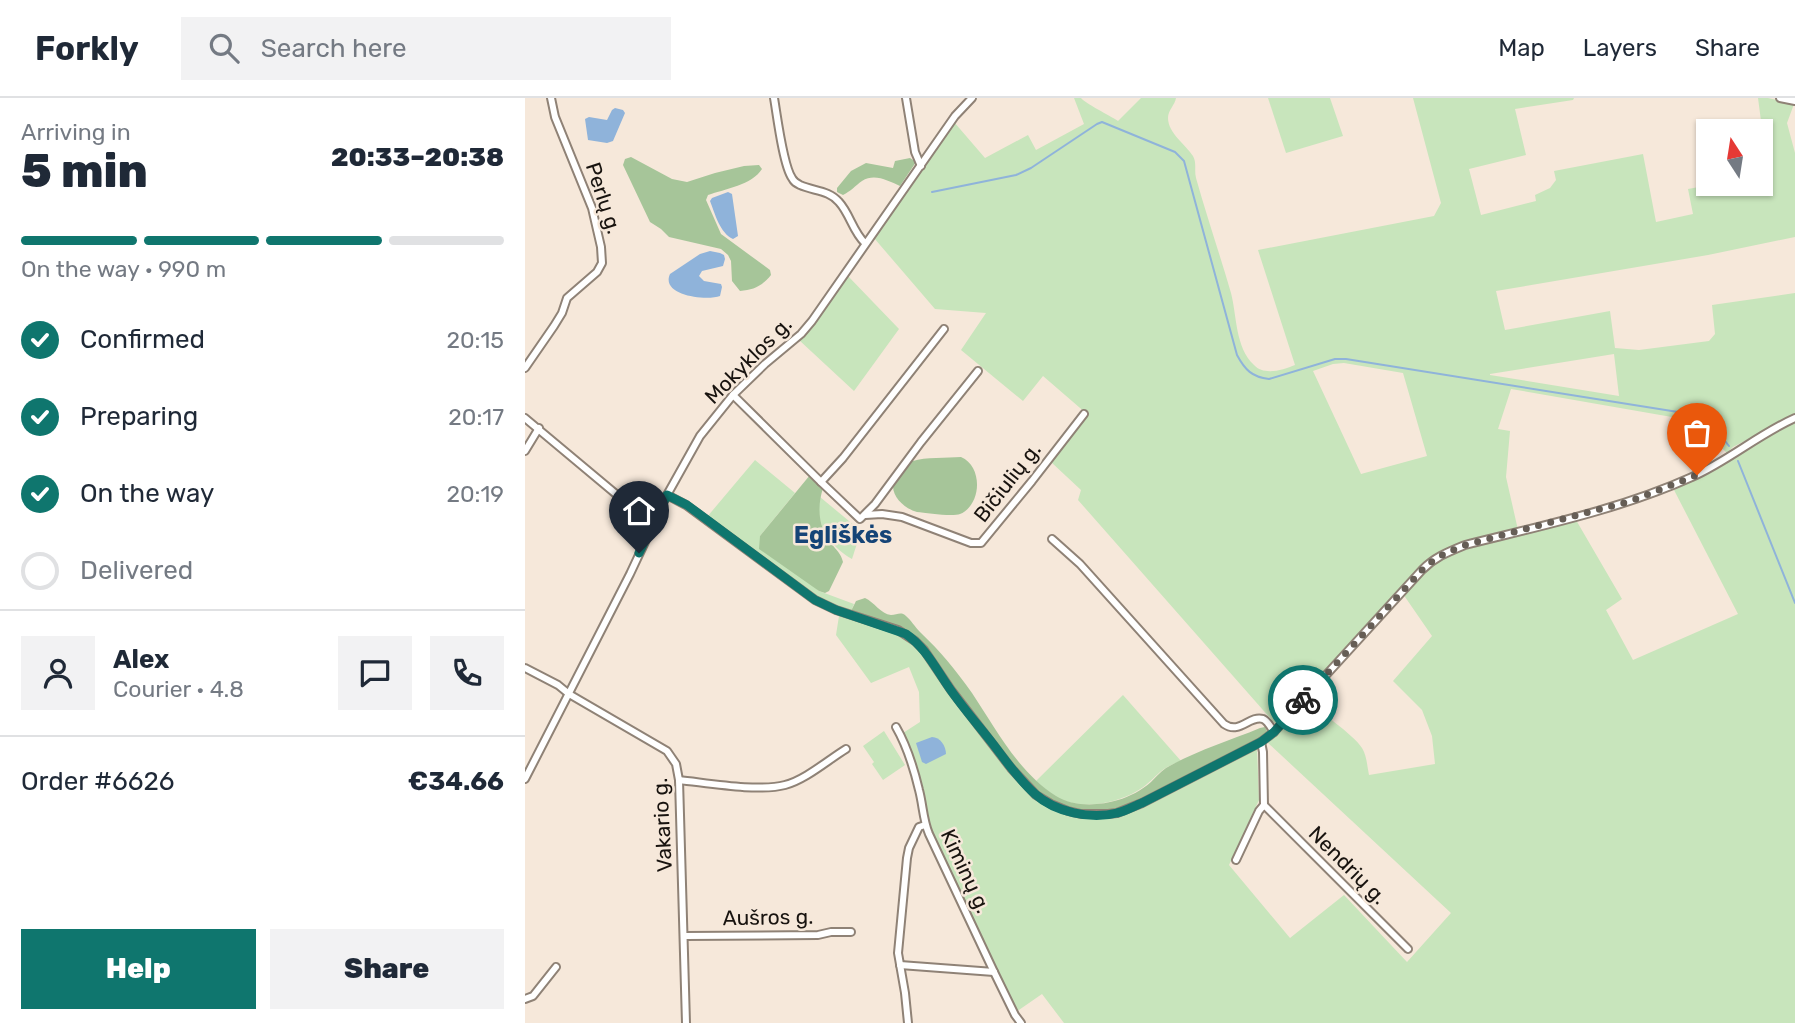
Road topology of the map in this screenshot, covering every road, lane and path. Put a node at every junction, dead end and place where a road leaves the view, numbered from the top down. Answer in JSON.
{"nodes":[{"id":1,"x":551,"y":98,"type":"edge"},
{"id":2,"x":774,"y":98,"type":"edge"},
{"id":3,"x":906,"y":98,"type":"edge"},
{"id":4,"x":972,"y":98,"type":"edge"},
{"id":5,"x":1780,"y":98,"type":"edge"},
{"id":6,"x":1795,"y":101,"type":"edge"},
{"id":7,"x":921,"y":166,"type":"junction"},
{"id":8,"x":865,"y":243,"type":"junction"},
{"id":9,"x":944,"y":329,"type":"dead end"},
{"id":10,"x":525,"y":368,"type":"edge"},
{"id":11,"x":978,"y":371,"type":"dead end"},
{"id":12,"x":733,"y":395,"type":"junction"},
{"id":13,"x":1084,"y":414,"type":"dead end"},
{"id":14,"x":525,"y":418,"type":"edge"},
{"id":15,"x":1795,"y":418,"type":"edge"},
{"id":16,"x":539,"y":428,"type":"junction"},
{"id":17,"x":525,"y":451,"type":"edge"},
{"id":18,"x":821,"y":482,"type":"junction"},
{"id":19,"x":667,"y":495,"type":"junction"},
{"id":20,"x":863,"y":517,"type":"junction"},
{"id":21,"x":653,"y":525,"type":"junction"},
{"id":22,"x":1052,"y":538,"type":"dead end"},
{"id":23,"x":525,"y":668,"type":"edge"},
{"id":24,"x":569,"y":694,"type":"junction"},
{"id":25,"x":897,"y":727,"type":"dead end"},
{"id":26,"x":1274,"y":732,"type":"junction"},
{"id":27,"x":1261,"y":742,"type":"junction"},
{"id":28,"x":846,"y":749,"type":"dead end"},
{"id":29,"x":525,"y":779,"type":"edge"},
{"id":30,"x":680,"y":780,"type":"junction"},
{"id":31,"x":1264,"y":805,"type":"junction"},
{"id":32,"x":925,"y":825,"type":"junction"},
{"id":33,"x":1236,"y":860,"type":"dead end"},
{"id":34,"x":851,"y":932,"type":"dead end"},
{"id":35,"x":685,"y":936,"type":"junction"},
{"id":36,"x":1408,"y":949,"type":"dead end"},
{"id":37,"x":900,"y":965,"type":"junction"},
{"id":38,"x":556,"y":967,"type":"dead end"},
{"id":39,"x":994,"y":972,"type":"junction"},
{"id":40,"x":525,"y":999,"type":"edge"},
{"id":41,"x":686,"y":1023,"type":"edge"},
{"id":42,"x":908,"y":1023,"type":"edge"},
{"id":43,"x":1021,"y":1023,"type":"edge"}],
"edges":[{"from":1,"to":10,"type":"street","name":"Perlų g."},
{"from":2,"to":8,"type":"street"},
{"from":3,"to":7,"type":"street"},
{"from":4,"to":7,"type":"street","name":"Mokyklos g."},
{"from":5,"to":6,"type":"street"},
{"from":7,"to":8,"type":"street","name":"Mokyklos g."},
{"from":8,"to":12,"type":"street","name":"Mokyklos g."},
{"from":9,"to":18,"type":"street"},
{"from":11,"to":20,"type":"street"},
{"from":12,"to":18,"type":"street"},
{"from":12,"to":19,"type":"street","name":"Mokyklos g."},
{"from":13,"to":20,"type":"street","name":"Bičiulių g."},
{"from":14,"to":16,"type":"street"},
{"from":15,"to":26,"type":"street"},
{"from":16,"to":17,"type":"street"},
{"from":16,"to":21,"type":"street"},
{"from":18,"to":20,"type":"street"},
{"from":19,"to":21,"type":"street","name":"Mokyklos g."},
{"from":19,"to":27,"type":"street"},
{"from":21,"to":24,"type":"street","name":"Mokyklos g."},
{"from":22,"to":26,"type":"street"},
{"from":23,"to":24,"type":"street","name":"Vakario g."},
{"from":24,"to":29,"type":"street","name":"Mokyklos g."},
{"from":24,"to":30,"type":"street","name":"Vakario g."},
{"from":25,"to":32,"type":"street","name":"Kiminų g."},
{"from":26,"to":27,"type":"street"},
{"from":27,"to":31,"type":"street"},
{"from":28,"to":30,"type":"street"},
{"from":30,"to":35,"type":"street","name":"Vakario g."},
{"from":31,"to":33,"type":"street"},
{"from":31,"to":36,"type":"street","name":"Nendrių g."},
{"from":32,"to":37,"type":"street"},
{"from":32,"to":39,"type":"street","name":"Kiminų g."},
{"from":34,"to":35,"type":"street","name":"Aušros g."},
{"from":35,"to":41,"type":"street","name":"Vakario g."},
{"from":37,"to":39,"type":"street"},
{"from":37,"to":42,"type":"street"},
{"from":38,"to":40,"type":"street"},
{"from":39,"to":43,"type":"street","name":"Kiminų g."}]}
